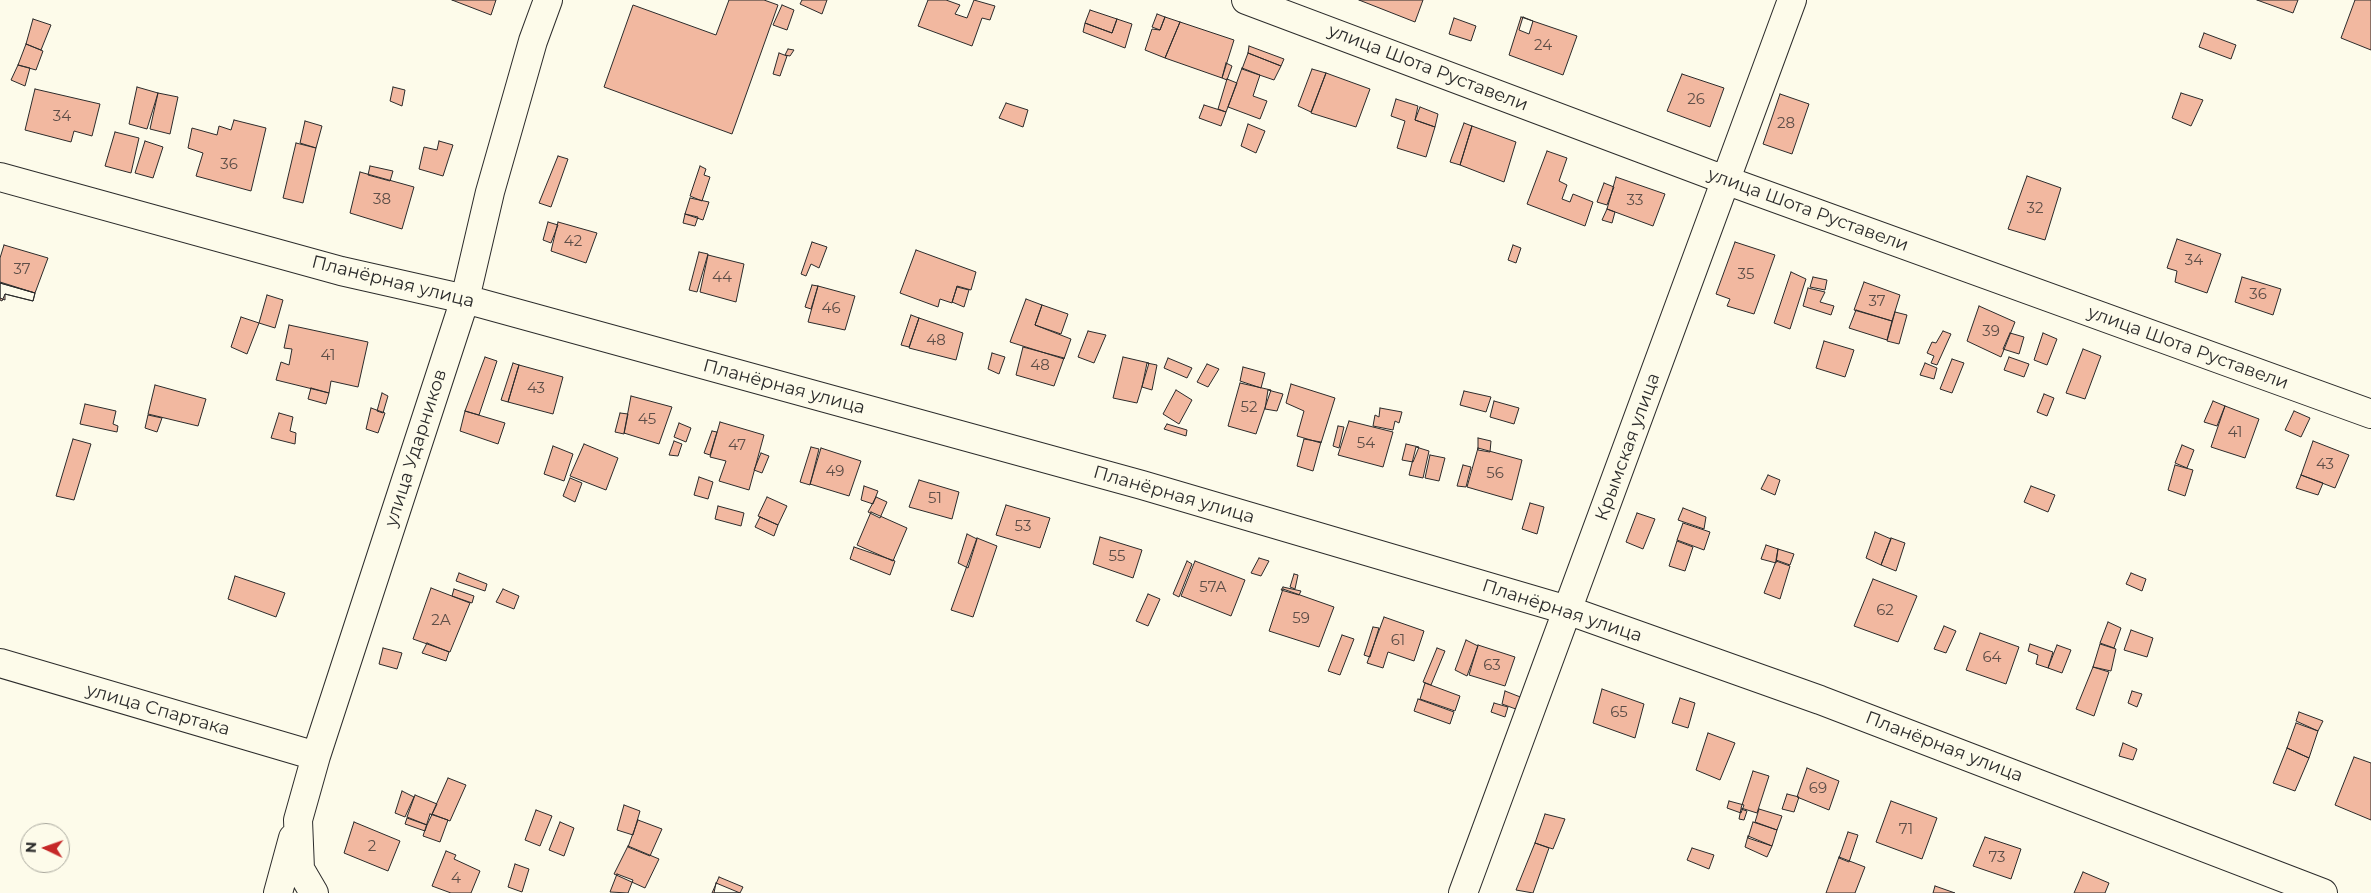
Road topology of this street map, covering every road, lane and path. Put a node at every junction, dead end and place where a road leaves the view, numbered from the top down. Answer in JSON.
{"nodes":[{"id":1,"x":548,"y":0,"type":"edge"},
{"id":2,"x":1246,"y":0,"type":"edge"},
{"id":3,"x":1792,"y":0,"type":"edge"},
{"id":4,"x":0,"y":178,"type":"edge"},
{"id":5,"x":1726,"y":180,"type":"junction"},
{"id":6,"x":465,"y":299,"type":"junction"},
{"id":7,"x":2371,"y":414,"type":"edge"},
{"id":8,"x":1568,"y":610,"type":"junction"},
{"id":9,"x":0,"y":663,"type":"edge"},
{"id":10,"x":316,"y":756,"type":"junction"},
{"id":11,"x":298,"y":820,"type":"junction"},
{"id":12,"x":278,"y":893,"type":"edge"},
{"id":13,"x":314,"y":893,"type":"edge"},
{"id":14,"x":1463,"y":893,"type":"edge"},
{"id":15,"x":2323,"y":893,"type":"edge"}],
"edges":[{"from":1,"to":6,"type":"street","name":"улица Ударников"},
{"from":2,"to":5,"type":"street","name":"улица Шота Руставели"},
{"from":3,"to":5,"type":"street","name":"Крымская улица"},
{"from":4,"to":6,"type":"street","name":"Планёрная улица"},
{"from":5,"to":7,"type":"street","name":"улица Шота Руставели"},
{"from":5,"to":8,"type":"street","name":"Крымская улица"},
{"from":6,"to":8,"type":"street","name":"Планёрная улица"},
{"from":6,"to":10,"type":"street","name":"улица Ударников"},
{"from":8,"to":14,"type":"street","name":"Крымская улица"},
{"from":8,"to":15,"type":"street","name":"Планёрная улица"},
{"from":9,"to":10,"type":"street","name":"улица Спартака"},
{"from":10,"to":11,"type":"street","name":"улица Ударников"},
{"from":11,"to":12,"type":"street"},
{"from":11,"to":13,"type":"street","name":"улица Ударников"}]}
